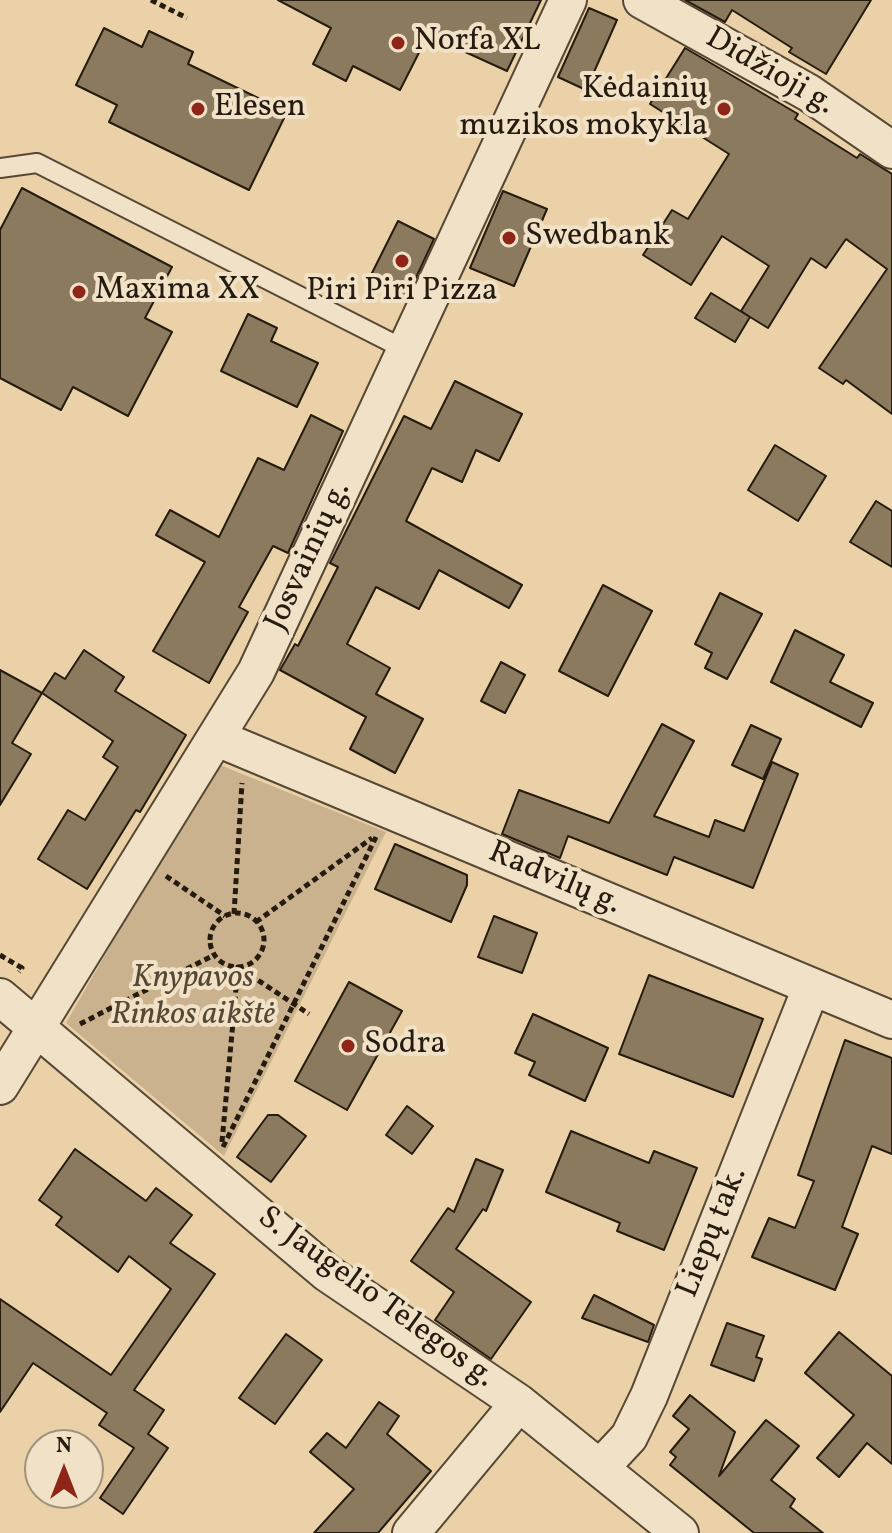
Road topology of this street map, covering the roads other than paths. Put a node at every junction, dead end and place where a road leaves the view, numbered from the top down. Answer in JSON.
{"nodes":[{"id":1,"x":568,"y":0,"type":"edge"},
{"id":2,"x":642,"y":0,"type":"edge"},
{"id":3,"x":892,"y":150,"type":"edge"},
{"id":4,"x":0,"y":168,"type":"edge"},
{"id":5,"x":406,"y":350,"type":"junction"},
{"id":6,"x":230,"y":744,"type":"junction"},
{"id":7,"x":811,"y":988,"type":"junction"},
{"id":8,"x":0,"y":997,"type":"edge"},
{"id":9,"x":892,"y":1020,"type":"edge"},
{"id":10,"x":44,"y":1035,"type":"junction"},
{"id":11,"x":0,"y":1086,"type":"edge"},
{"id":12,"x":519,"y":1403,"type":"junction"},
{"id":13,"x":600,"y":1468,"type":"junction"},
{"id":14,"x":411,"y":1533,"type":"edge"},
{"id":15,"x":680,"y":1533,"type":"edge"}],
"edges":[{"from":1,"to":5,"type":"street","name":"Josvainių g."},
{"from":2,"to":3,"type":"street","name":"Didžioji g."},
{"from":4,"to":5,"type":"lane"},
{"from":5,"to":6,"type":"street","name":"Josvainių g."},
{"from":6,"to":7,"type":"street","name":"Radvilų g."},
{"from":6,"to":10,"type":"street","name":"Josvainių g."},
{"from":7,"to":9,"type":"street","name":"Radvilų g."},
{"from":7,"to":13,"type":"street","name":"Liepų tak."},
{"from":8,"to":10,"type":"street","name":"S. Jaugelio Telegos g."},
{"from":10,"to":11,"type":"street","name":"Josvainių g."},
{"from":10,"to":12,"type":"street","name":"S. Jaugelio Telegos g."},
{"from":12,"to":13,"type":"street","name":"S. Jaugelio Telegos g."},
{"from":12,"to":14,"type":"street"},
{"from":13,"to":15,"type":"street","name":"S. Jaugelio Telegos g."}]}
